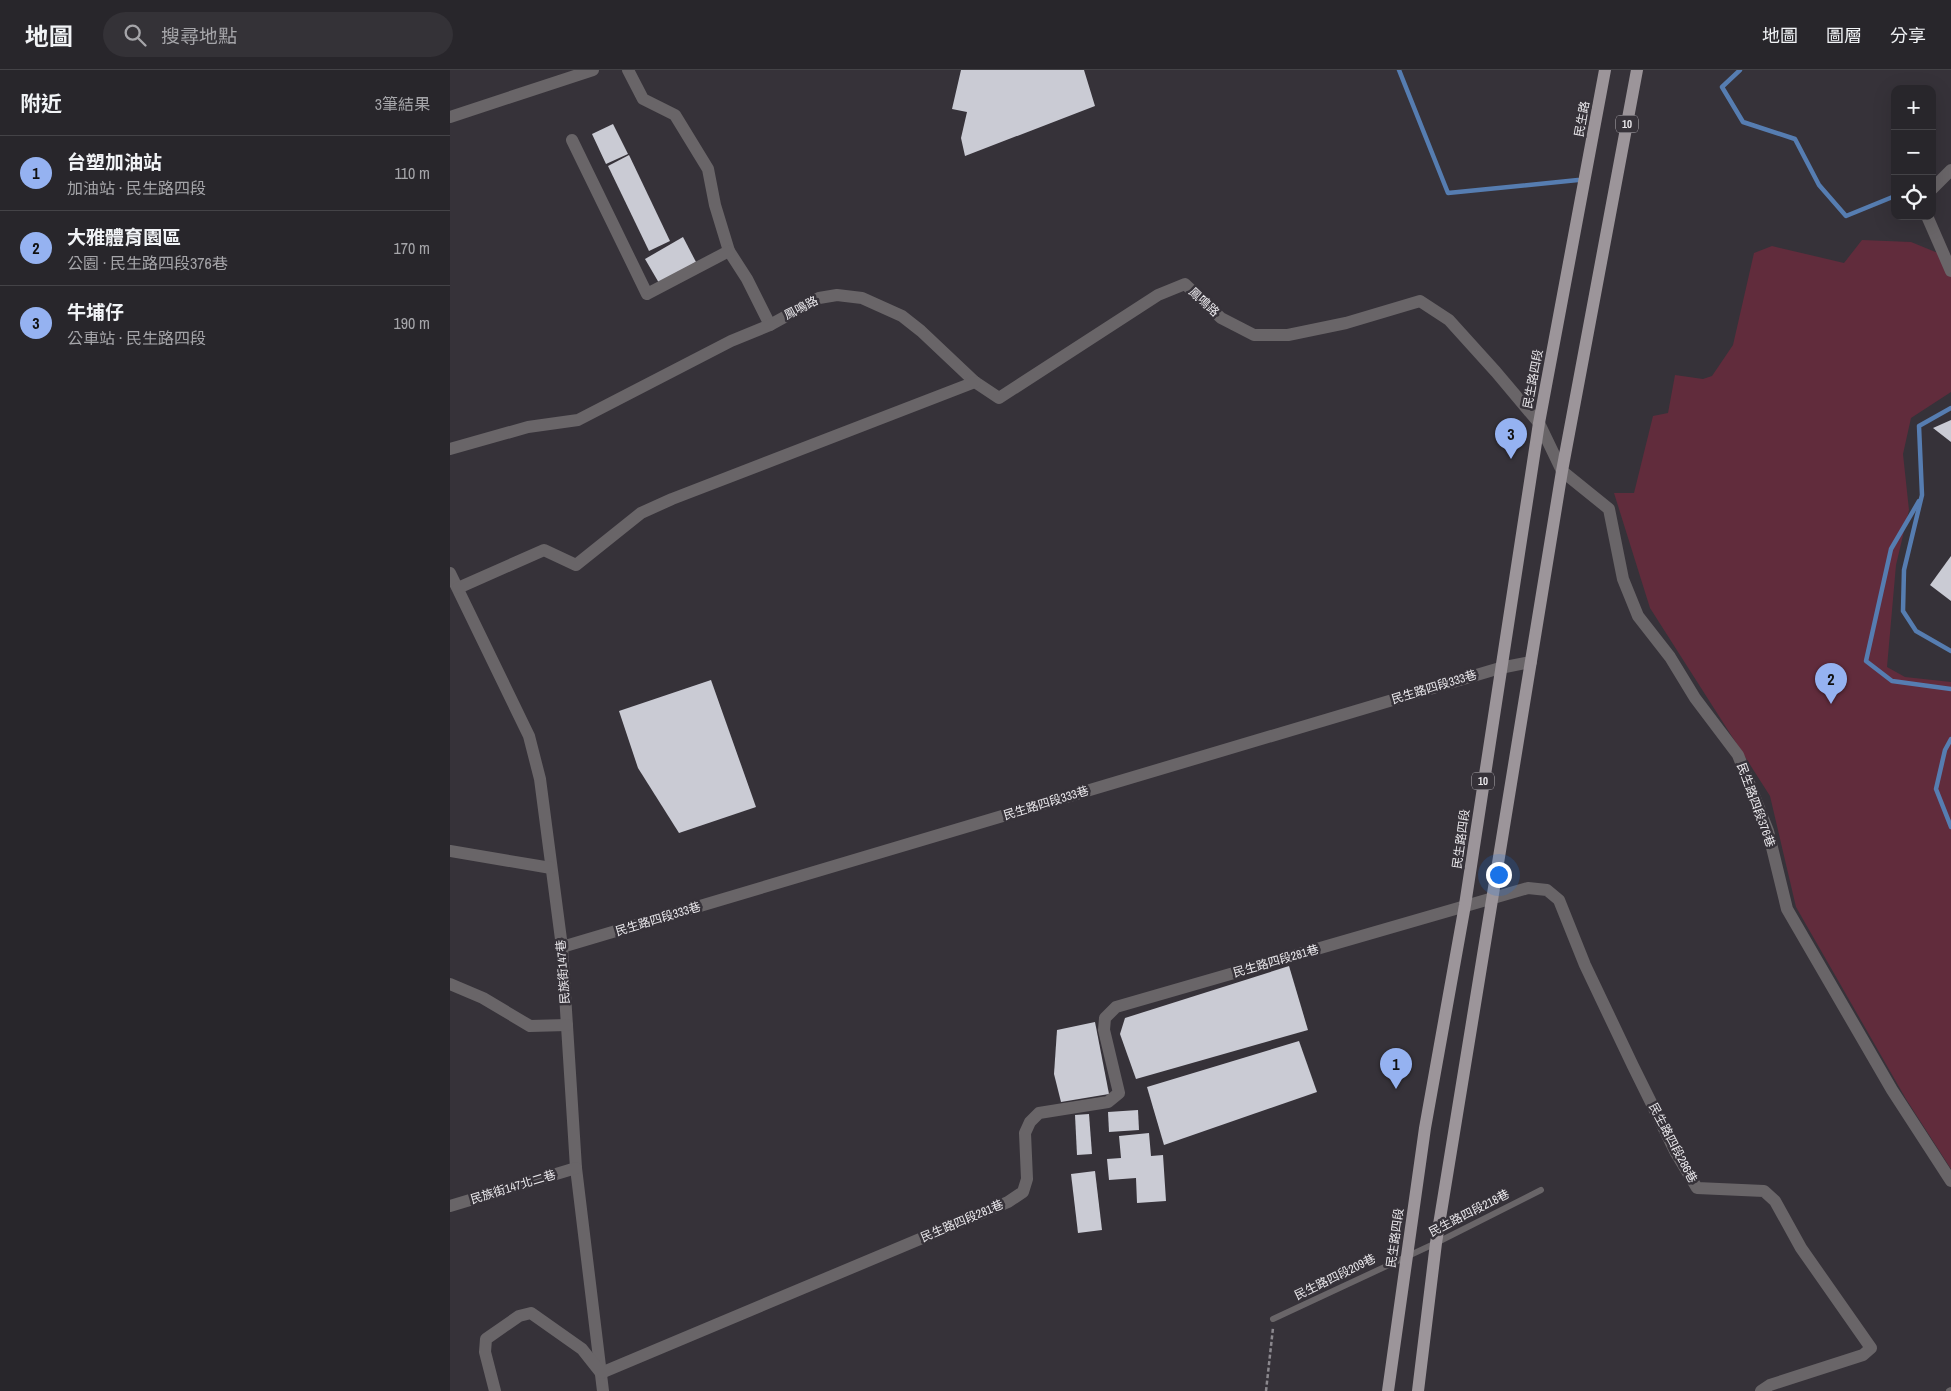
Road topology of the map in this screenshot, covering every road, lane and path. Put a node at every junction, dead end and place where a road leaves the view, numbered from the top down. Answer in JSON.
{"nodes":[{"id":1,"x":594,"y":70,"type":"edge"},
{"id":2,"x":628,"y":70,"type":"edge"},
{"id":3,"x":1605,"y":70,"type":"edge"},
{"id":4,"x":1637,"y":70,"type":"edge"},
{"id":5,"x":450,"y":117,"type":"edge"},
{"id":6,"x":572,"y":140,"type":"dead end"},
{"id":7,"x":1951,"y":170,"type":"edge"},
{"id":8,"x":1586,"y":173,"type":"joint"},
{"id":9,"x":1936,"y":185,"type":"edge"},
{"id":10,"x":1929,"y":220,"type":"edge"},
{"id":11,"x":729,"y":251,"type":"junction"},
{"id":12,"x":1951,"y":271,"type":"edge"},
{"id":13,"x":770,"y":325,"type":"junction"},
{"id":14,"x":975,"y":382,"type":"junction"},
{"id":15,"x":1538,"y":423,"type":"junction"},
{"id":16,"x":450,"y":449,"type":"edge"},
{"id":17,"x":1562,"y":471,"type":"junction"},
{"id":18,"x":450,"y":572,"type":"edge"},
{"id":19,"x":454,"y":590,"type":"edge"},
{"id":20,"x":1531,"y":662,"type":"junction"},
{"id":21,"x":1500,"y":668,"type":"junction"},
{"id":22,"x":450,"y":851,"type":"edge"},
{"id":23,"x":551,"y":868,"type":"junction"},
{"id":24,"x":1492,"y":899,"type":"junction"},
{"id":25,"x":1465,"y":905,"type":"junction"},
{"id":26,"x":562,"y":947,"type":"junction"},
{"id":27,"x":450,"y":984,"type":"edge"},
{"id":28,"x":567,"y":1025,"type":"junction"},
{"id":29,"x":576,"y":1168,"type":"junction"},
{"id":30,"x":1951,"y":1181,"type":"edge"},
{"id":31,"x":1541,"y":1190,"type":"dead end"},
{"id":32,"x":450,"y":1206,"type":"edge"},
{"id":33,"x":1436,"y":1243,"type":"junction"},
{"id":34,"x":1407,"y":1255,"type":"junction"},
{"id":35,"x":1273,"y":1319,"type":"joint"},
{"id":36,"x":601,"y":1373,"type":"junction"},
{"id":37,"x":495,"y":1391,"type":"edge"},
{"id":38,"x":603,"y":1391,"type":"edge"},
{"id":39,"x":1266,"y":1391,"type":"edge"},
{"id":40,"x":1388,"y":1391,"type":"edge"},
{"id":41,"x":1418,"y":1391,"type":"edge"},
{"id":42,"x":1761,"y":1391,"type":"edge"}],
"edges":[{"from":1,"to":5,"type":"street"},
{"from":2,"to":11,"type":"street","name":"鳳鳴路"},
{"from":3,"to":8,"type":"main road","name":"民生路","number":"10"},
{"from":4,"to":17,"type":"main road","number":"10"},
{"from":6,"to":11,"type":"street"},
{"from":7,"to":9,"type":"street"},
{"from":8,"to":15,"type":"main road","name":"民生路四段","number":"10"},
{"from":10,"to":12,"type":"street"},
{"from":11,"to":13,"type":"street","name":"鳳鳴路"},
{"from":13,"to":14,"type":"street","name":"鳳鳴路"},
{"from":13,"to":16,"type":"street","name":"鳳鳴路"},
{"from":14,"to":15,"type":"street","name":"鳳鳴路"},
{"from":14,"to":19,"type":"street"},
{"from":15,"to":17,"type":"street","name":"鳳鳴路"},
{"from":15,"to":21,"type":"main road","name":"民生路四段","number":"10"},
{"from":17,"to":20,"type":"main road","number":"10"},
{"from":17,"to":30,"type":"street","name":"民生路四段376巷"},
{"from":18,"to":19,"type":"street","name":"民族街147巷"},
{"from":19,"to":23,"type":"street","name":"民族街147巷"},
{"from":20,"to":21,"type":"street","name":"民生路四段333巷"},
{"from":20,"to":24,"type":"main road","number":"10"},
{"from":21,"to":25,"type":"main road","name":"民生路四段","number":"10"},
{"from":21,"to":26,"type":"street","name":"民生路四段333巷"},
{"from":22,"to":23,"type":"street"},
{"from":23,"to":26,"type":"street","name":"民族街147巷"},
{"from":24,"to":25,"type":"street","name":"民生路四段286巷"},
{"from":24,"to":33,"type":"main road","number":"10"},
{"from":24,"to":42,"type":"street","name":"民生路四段286巷"},
{"from":25,"to":34,"type":"main road","name":"民生路四段","number":"10"},
{"from":25,"to":36,"type":"street","name":"民生路四段281巷"},
{"from":26,"to":28,"type":"street","name":"民族街147巷"},
{"from":27,"to":28,"type":"street"},
{"from":28,"to":29,"type":"street","name":"民族街147巷"},
{"from":29,"to":32,"type":"street","name":"民族街147北二巷"},
{"from":29,"to":36,"type":"street","name":"民族街147巷"},
{"from":31,"to":33,"type":"lane","name":"民生路四段218巷"},
{"from":33,"to":34,"type":"lane","name":"民生路四段218巷"},
{"from":33,"to":41,"type":"main road","number":"10"},
{"from":34,"to":35,"type":"lane","name":"民生路四段209巷"},
{"from":34,"to":40,"type":"main road","name":"民生路四段","number":"10"},
{"from":35,"to":39,"type":"path"},
{"from":36,"to":37,"type":"street"},
{"from":36,"to":38,"type":"street","name":"民族街147巷"}]}
